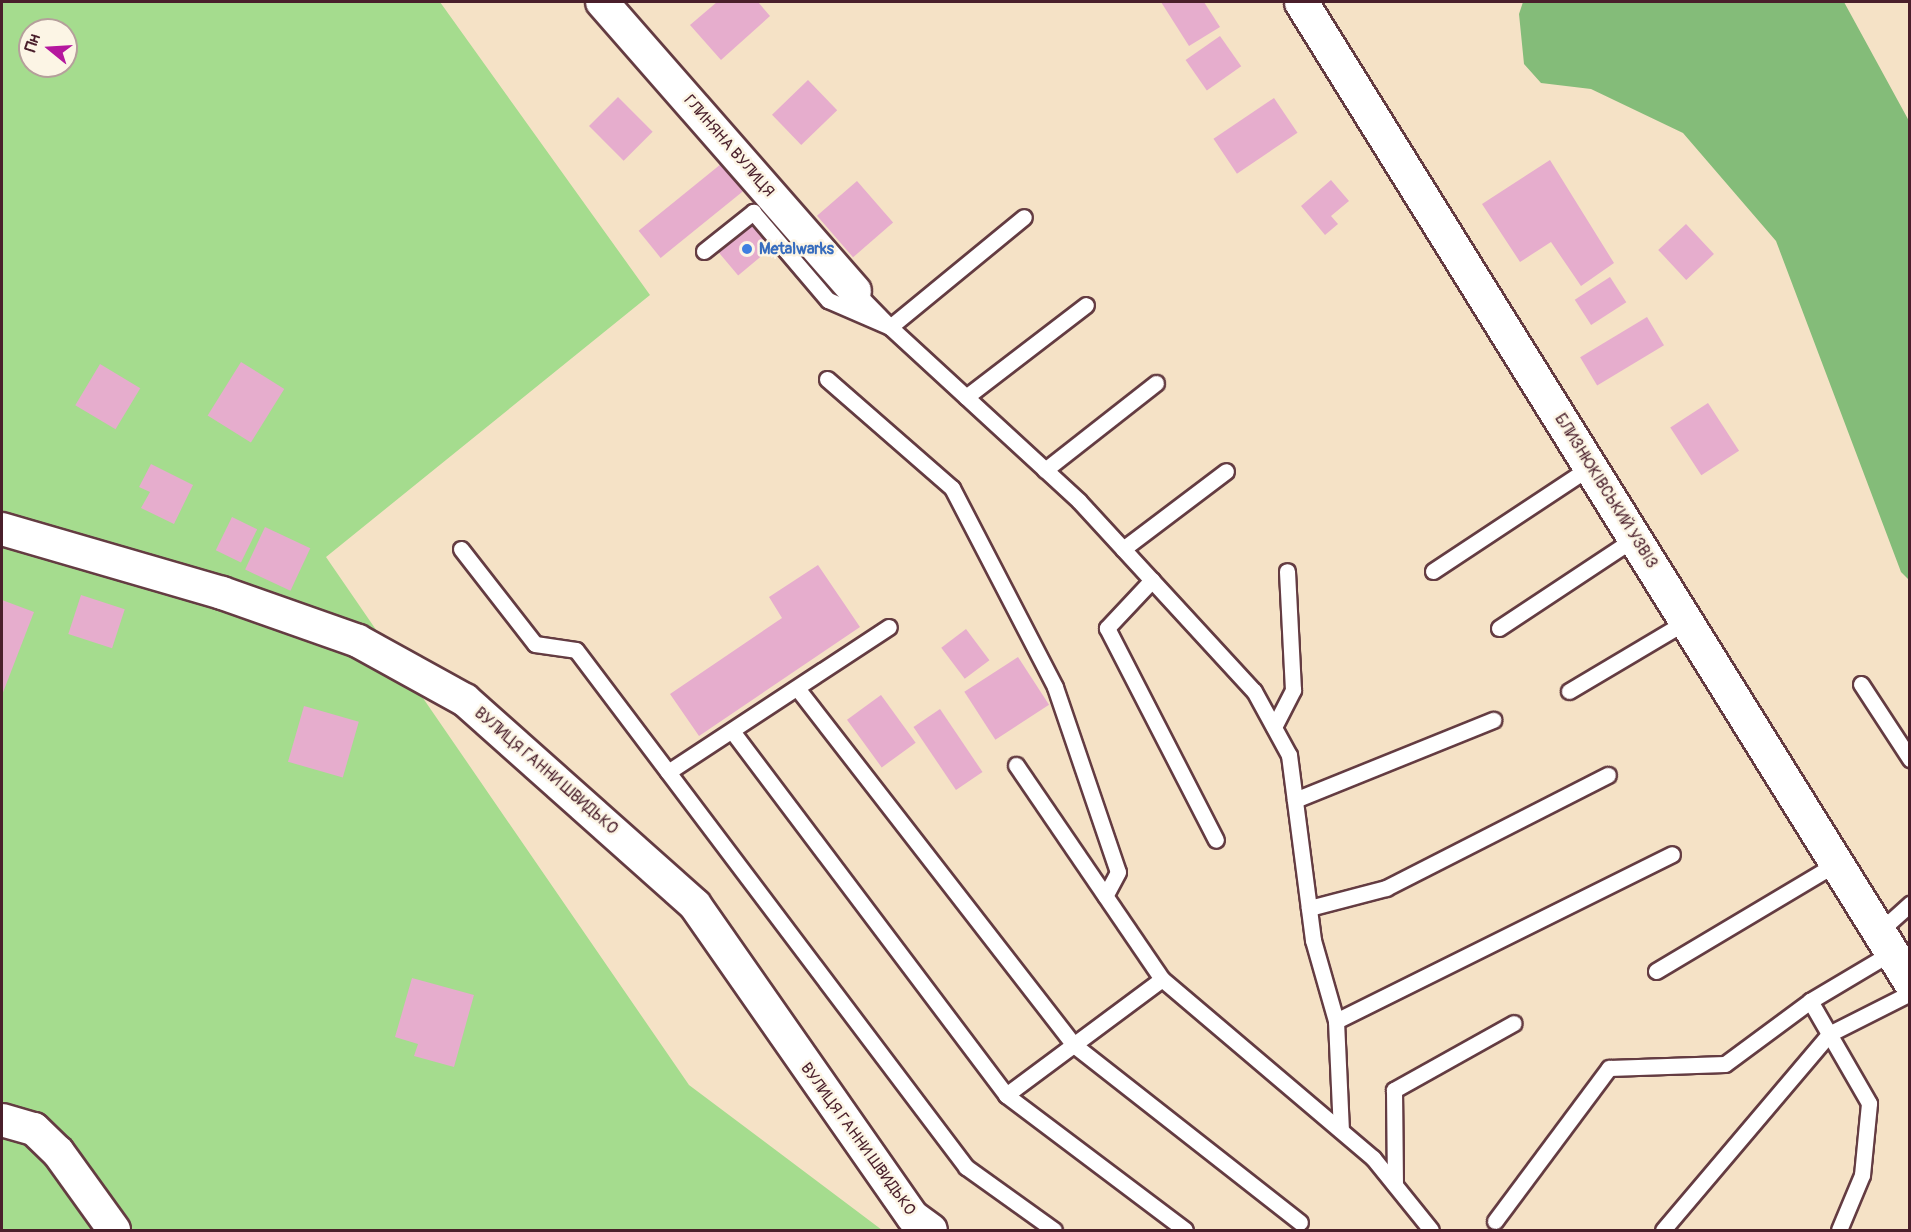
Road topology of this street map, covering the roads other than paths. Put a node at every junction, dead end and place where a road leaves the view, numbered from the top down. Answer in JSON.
{"nodes":[{"id":1,"x":602,"y":2,"type":"edge"},
{"id":2,"x":1301,"y":2,"type":"edge"},
{"id":3,"x":1024,"y":217,"type":"dead end"},
{"id":4,"x":704,"y":251,"type":"dead end"},
{"id":5,"x":855,"y":291,"type":"joint"},
{"id":6,"x":1086,"y":305,"type":"dead end"},
{"id":7,"x":890,"y":327,"type":"junction"},
{"id":8,"x":827,"y":379,"type":"dead end"},
{"id":9,"x":1156,"y":383,"type":"dead end"},
{"id":10,"x":966,"y":397,"type":"junction"},
{"id":11,"x":1590,"y":466,"type":"junction"},
{"id":12,"x":1045,"y":470,"type":"junction"},
{"id":13,"x":1226,"y":471,"type":"dead end"},
{"id":14,"x":2,"y":529,"type":"edge"},
{"id":15,"x":1635,"y":538,"type":"junction"},
{"id":16,"x":461,"y":549,"type":"dead end"},
{"id":17,"x":1123,"y":549,"type":"junction"},
{"id":18,"x":1287,"y":571,"type":"dead end"},
{"id":19,"x":1433,"y":571,"type":"dead end"},
{"id":20,"x":1152,"y":580,"type":"junction"},
{"id":21,"x":1687,"y":621,"type":"junction"},
{"id":22,"x":889,"y":627,"type":"dead end"},
{"id":23,"x":1499,"y":628,"type":"dead end"},
{"id":24,"x":1862,"y":684,"type":"dead end"},
{"id":25,"x":797,"y":688,"type":"junction"},
{"id":26,"x":1569,"y":691,"type":"dead end"},
{"id":27,"x":1493,"y":720,"type":"dead end"},
{"id":28,"x":1274,"y":727,"type":"junction"},
{"id":29,"x":732,"y":730,"type":"junction"},
{"id":30,"x":1910,"y":759,"type":"edge"},
{"id":31,"x":1016,"y":765,"type":"dead end"},
{"id":32,"x":668,"y":772,"type":"junction"},
{"id":33,"x":1608,"y":775,"type":"dead end"},
{"id":34,"x":1295,"y":800,"type":"junction"},
{"id":35,"x":1216,"y":840,"type":"dead end"},
{"id":36,"x":1672,"y":854,"type":"dead end"},
{"id":37,"x":1839,"y":862,"type":"junction"},
{"id":38,"x":1105,"y":896,"type":"junction"},
{"id":39,"x":1910,"y":904,"type":"edge"},
{"id":40,"x":1309,"y":908,"type":"junction"},
{"id":41,"x":1888,"y":940,"type":"junction"},
{"id":42,"x":1656,"y":971,"type":"dead end"},
{"id":43,"x":1162,"y":979,"type":"junction"},
{"id":44,"x":1910,"y":982,"type":"edge"},
{"id":45,"x":1910,"y":993,"type":"edge"},
{"id":46,"x":1810,"y":1001,"type":"junction"},
{"id":47,"x":1336,"y":1021,"type":"junction"},
{"id":48,"x":1514,"y":1023,"type":"dead end"},
{"id":49,"x":1829,"y":1034,"type":"junction"},
{"id":50,"x":1074,"y":1045,"type":"junction"},
{"id":51,"x":1006,"y":1095,"type":"junction"},
{"id":52,"x":2,"y":1120,"type":"edge"},
{"id":53,"x":1341,"y":1130,"type":"junction"},
{"id":54,"x":1395,"y":1185,"type":"junction"},
{"id":55,"x":1495,"y":1221,"type":"dead end"},
{"id":56,"x":1300,"y":1222,"type":"dead end"},
{"id":57,"x":114,"y":1230,"type":"edge"},
{"id":58,"x":931,"y":1230,"type":"edge"},
{"id":59,"x":1054,"y":1230,"type":"edge"},
{"id":60,"x":1185,"y":1230,"type":"edge"},
{"id":61,"x":1429,"y":1230,"type":"edge"},
{"id":62,"x":1663,"y":1230,"type":"edge"},
{"id":63,"x":1839,"y":1230,"type":"edge"}],
"edges":[{"from":1,"to":5,"type":"street","name":"ГЛИНЯНА ВУЛИЦЯ"},
{"from":2,"to":11,"type":"street","name":"БЛИЗНЮКІВСЬКИЙ УЗВІЗ"},
{"from":3,"to":7,"type":"lane"},
{"from":4,"to":7,"type":"lane"},
{"from":5,"to":7,"type":"lane"},
{"from":6,"to":10,"type":"lane"},
{"from":7,"to":10,"type":"lane"},
{"from":8,"to":38,"type":"lane"},
{"from":9,"to":12,"type":"lane"},
{"from":10,"to":12,"type":"lane"},
{"from":11,"to":15,"type":"street","name":"БЛИЗНЮКІВСЬКИЙ УЗВІЗ"},
{"from":11,"to":19,"type":"lane"},
{"from":12,"to":17,"type":"lane"},
{"from":13,"to":17,"type":"lane"},
{"from":14,"to":58,"type":"street","name":"ВУЛИЦЯ ГАННИ ШВИДЬКО"},
{"from":15,"to":21,"type":"street","name":"БЛИЗНЮКІВСЬКИЙ УЗВІЗ"},
{"from":15,"to":23,"type":"lane"},
{"from":16,"to":32,"type":"lane"},
{"from":17,"to":20,"type":"lane"},
{"from":18,"to":28,"type":"lane"},
{"from":20,"to":28,"type":"lane"},
{"from":20,"to":35,"type":"lane"},
{"from":21,"to":26,"type":"lane"},
{"from":21,"to":37,"type":"street","name":"БЛИЗНЮКІВСЬКИЙ УЗВІЗ"},
{"from":22,"to":25,"type":"lane"},
{"from":24,"to":30,"type":"lane"},
{"from":25,"to":29,"type":"lane"},
{"from":25,"to":50,"type":"lane"},
{"from":27,"to":34,"type":"lane"},
{"from":28,"to":34,"type":"lane"},
{"from":29,"to":32,"type":"lane"},
{"from":29,"to":51,"type":"lane"},
{"from":31,"to":38,"type":"lane"},
{"from":32,"to":59,"type":"lane"},
{"from":33,"to":40,"type":"lane"},
{"from":34,"to":40,"type":"lane"},
{"from":36,"to":47,"type":"lane"},
{"from":37,"to":41,"type":"street","name":"БЛИЗНЮКІВСЬКИЙ УЗВІЗ"},
{"from":37,"to":42,"type":"lane"},
{"from":38,"to":43,"type":"lane"},
{"from":39,"to":41,"type":"lane"},
{"from":40,"to":47,"type":"lane"},
{"from":41,"to":44,"type":"street","name":"БЛИЗНЮКІВСЬКИЙ УЗВІЗ"},
{"from":41,"to":46,"type":"lane"},
{"from":43,"to":50,"type":"lane"},
{"from":43,"to":53,"type":"lane"},
{"from":45,"to":49,"type":"lane"},
{"from":46,"to":49,"type":"lane"},
{"from":46,"to":55,"type":"lane"},
{"from":47,"to":53,"type":"lane"},
{"from":48,"to":54,"type":"lane"},
{"from":49,"to":62,"type":"lane"},
{"from":49,"to":63,"type":"lane"},
{"from":50,"to":51,"type":"lane"},
{"from":50,"to":56,"type":"lane"},
{"from":51,"to":60,"type":"lane"},
{"from":52,"to":57,"type":"street"},
{"from":53,"to":54,"type":"lane"},
{"from":54,"to":61,"type":"lane"}]}
